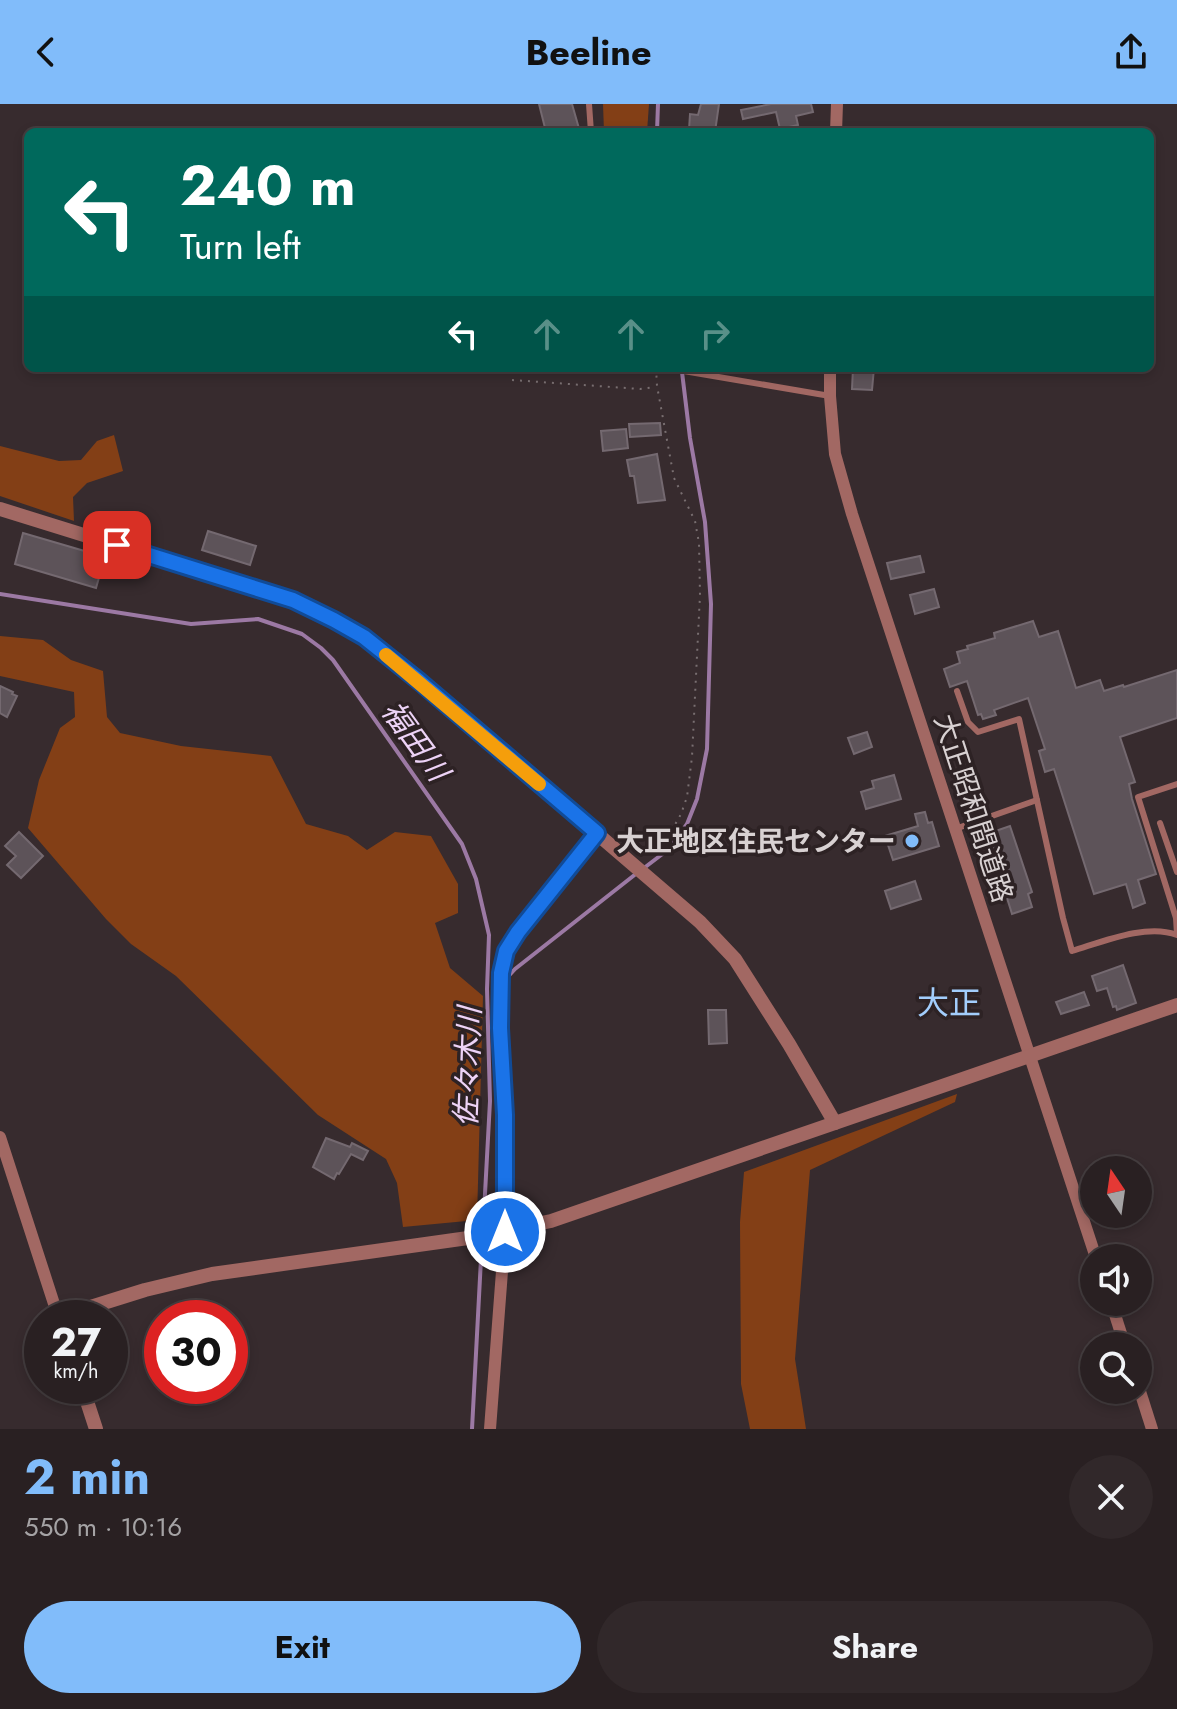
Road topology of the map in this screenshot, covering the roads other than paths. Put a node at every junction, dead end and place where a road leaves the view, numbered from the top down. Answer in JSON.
{"nodes":[{"id":1,"x":589,"y":104,"type":"edge"},
{"id":2,"x":837,"y":104,"type":"edge"},
{"id":3,"x":591,"y":128,"type":"edge"},
{"id":4,"x":836,"y":128,"type":"edge"},
{"id":5,"x":689,"y":372,"type":"edge"},
{"id":6,"x":830,"y":372,"type":"edge"},
{"id":7,"x":830,"y":396,"type":"junction"},
{"id":8,"x":0,"y":509,"type":"edge"},
{"id":9,"x":957,"y":691,"type":"dead end"},
{"id":10,"x":1177,"y":784,"type":"edge"},
{"id":11,"x":1037,"y":800,"type":"junction"},
{"id":12,"x":1160,"y":823,"type":"dead end"},
{"id":13,"x":955,"y":829,"type":"junction"},
{"id":14,"x":597,"y":833,"type":"junction"},
{"id":15,"x":1177,"y":872,"type":"edge"},
{"id":16,"x":1177,"y":935,"type":"edge"},
{"id":17,"x":1177,"y":1005,"type":"edge"},
{"id":18,"x":1030,"y":1056,"type":"junction"},
{"id":19,"x":835,"y":1123,"type":"junction"},
{"id":20,"x":0,"y":1137,"type":"edge"},
{"id":21,"x":502,"y":1232,"type":"junction"},
{"id":22,"x":1091,"y":1244,"type":"edge"},
{"id":23,"x":53,"y":1300,"type":"edge"},
{"id":24,"x":113,"y":1300,"type":"edge"},
{"id":25,"x":88,"y":1404,"type":"edge"},
{"id":26,"x":1144,"y":1404,"type":"edge"},
{"id":27,"x":96,"y":1429,"type":"edge"},
{"id":28,"x":490,"y":1429,"type":"edge"},
{"id":29,"x":1152,"y":1429,"type":"edge"}],
"edges":[{"from":1,"to":3,"type":"lane"},
{"from":2,"to":4,"type":"street"},
{"from":5,"to":7,"type":"lane"},
{"from":6,"to":7,"type":"street","name":"大正昭和間道路"},
{"from":7,"to":13,"type":"street","name":"大正昭和間道路"},
{"from":8,"to":14,"type":"street"},
{"from":9,"to":11,"type":"lane"},
{"from":10,"to":16,"type":"lane"},
{"from":11,"to":13,"type":"lane"},
{"from":11,"to":16,"type":"lane"},
{"from":12,"to":15,"type":"lane"},
{"from":13,"to":18,"type":"street","name":"大正昭和間道路"},
{"from":14,"to":19,"type":"street"},
{"from":14,"to":21,"type":"street"},
{"from":17,"to":18,"type":"street"},
{"from":18,"to":19,"type":"street"},
{"from":18,"to":22,"type":"street","name":"大正昭和間道路"},
{"from":19,"to":21,"type":"street"},
{"from":20,"to":23,"type":"street"},
{"from":21,"to":24,"type":"street"},
{"from":21,"to":28,"type":"street"},
{"from":25,"to":27,"type":"street"},
{"from":26,"to":29,"type":"street"}]}
